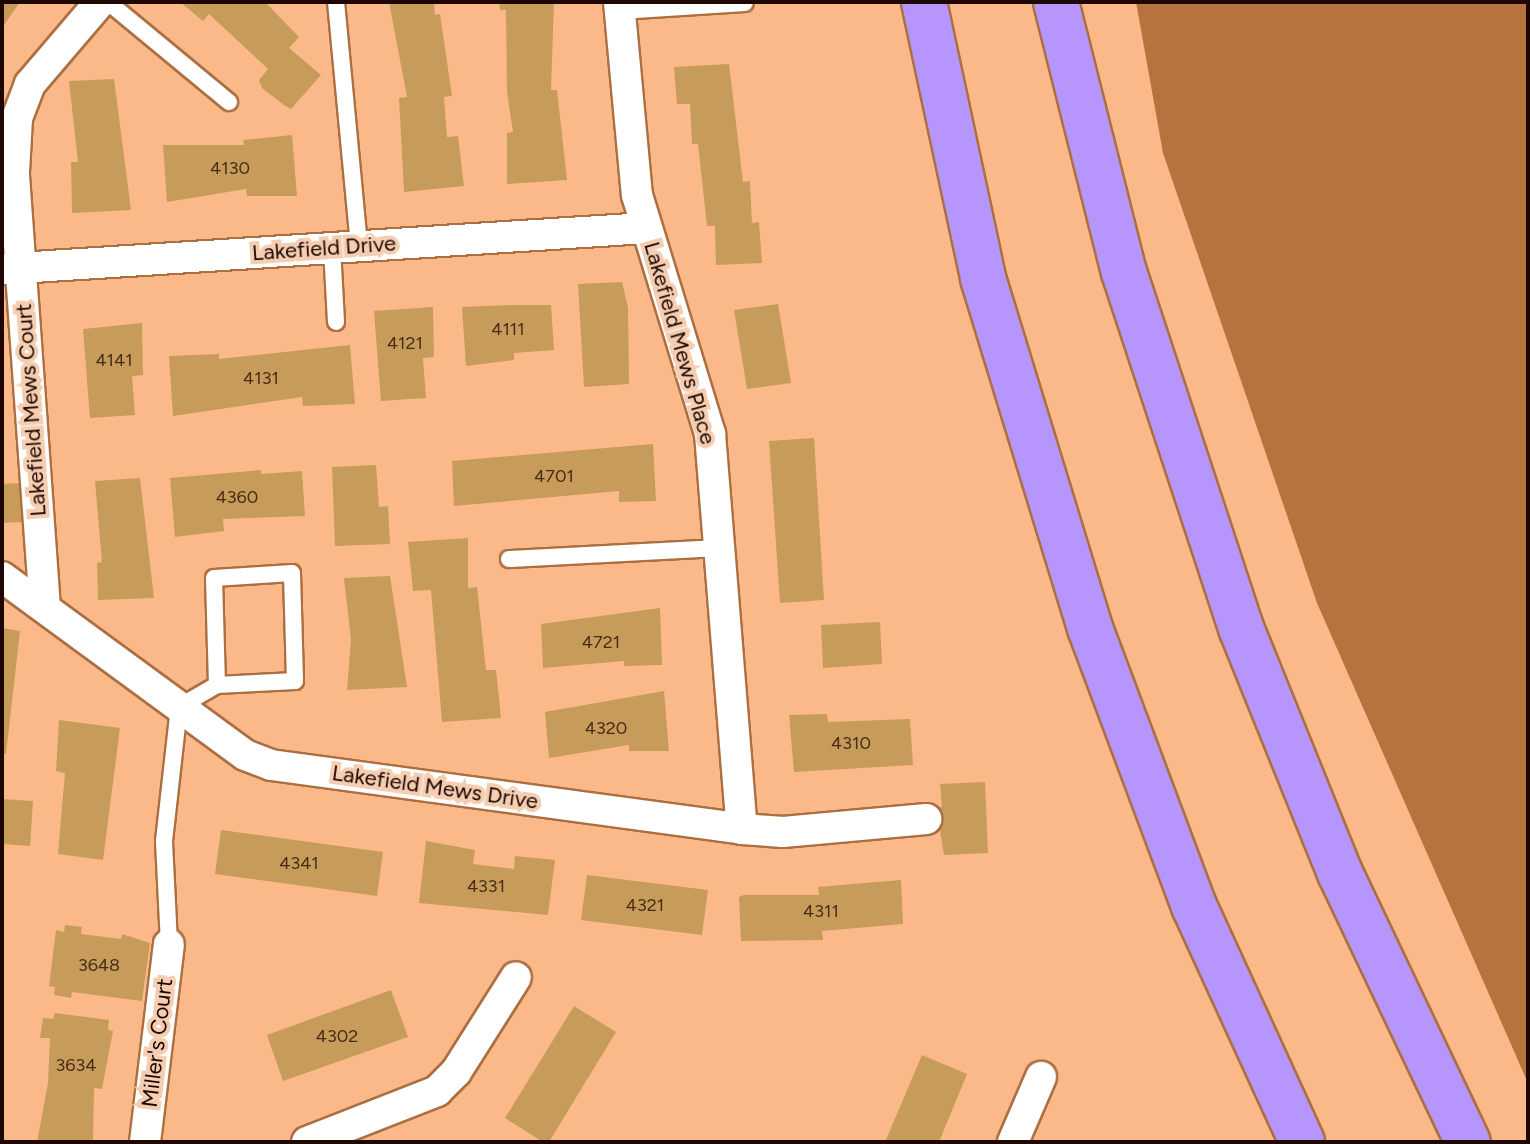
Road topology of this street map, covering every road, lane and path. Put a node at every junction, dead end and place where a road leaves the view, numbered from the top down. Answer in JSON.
{"nodes":[{"id":1,"x":100,"y":2,"type":"edge"},
{"id":2,"x":108,"y":2,"type":"edge"},
{"id":3,"x":336,"y":2,"type":"edge"},
{"id":4,"x":924,"y":2,"type":"edge"},
{"id":5,"x":1056,"y":2,"type":"edge"},
{"id":6,"x":745,"y":3,"type":"edge"},
{"id":7,"x":620,"y":7,"type":"edge"},
{"id":8,"x":229,"y":102,"type":"dead end"},
{"id":9,"x":646,"y":228,"type":"junction"},
{"id":10,"x":346,"y":247,"type":"junction"},
{"id":11,"x":11,"y":268,"type":"edge"},
{"id":12,"x":336,"y":322,"type":"dead end"},
{"id":13,"x":721,"y":548,"type":"junction"},
{"id":14,"x":509,"y":559,"type":"dead end"},
{"id":15,"x":2,"y":577,"type":"edge"},
{"id":16,"x":45,"y":608,"type":"junction"},
{"id":17,"x":217,"y":685,"type":"junction"},
{"id":18,"x":179,"y":707,"type":"junction"},
{"id":19,"x":926,"y":819,"type":"dead end"},
{"id":20,"x":742,"y":829,"type":"junction"},
{"id":21,"x":169,"y":944,"type":"joint"},
{"id":22,"x":516,"y":977,"type":"dead end"},
{"id":23,"x":1041,"y":1077,"type":"dead end"},
{"id":24,"x":358,"y":1133,"type":"edge"},
{"id":25,"x":145,"y":1142,"type":"edge"},
{"id":26,"x":307,"y":1142,"type":"edge"},
{"id":27,"x":1013,"y":1142,"type":"edge"},
{"id":28,"x":1302,"y":1142,"type":"edge"},
{"id":29,"x":1468,"y":1142,"type":"edge"}],
"edges":[{"from":1,"to":11,"type":"street","name":"Lakefield Mews Court"},
{"from":2,"to":8,"type":"lane"},
{"from":3,"to":10,"type":"lane"},
{"from":4,"to":28,"type":"highway"},
{"from":5,"to":29,"type":"highway"},
{"from":6,"to":7,"type":"lane"},
{"from":7,"to":9,"type":"street","name":"Lakefield Mews Place"},
{"from":9,"to":10,"type":"street","name":"Lakefield Drive"},
{"from":9,"to":13,"type":"street","name":"Lakefield Mews Place"},
{"from":10,"to":11,"type":"street","name":"Lakefield Drive"},
{"from":10,"to":12,"type":"lane"},
{"from":11,"to":16,"type":"street","name":"Lakefield Mews Court"},
{"from":13,"to":14,"type":"lane"},
{"from":13,"to":20,"type":"street","name":"Lakefield Mews Place"},
{"from":15,"to":16,"type":"street","name":"Lakefield Mews Drive"},
{"from":16,"to":18,"type":"street","name":"Lakefield Mews Drive"},
{"from":17,"to":17,"type":"lane"},
{"from":17,"to":18,"type":"lane"},
{"from":18,"to":20,"type":"street","name":"Lakefield Mews Drive"},
{"from":18,"to":21,"type":"lane"},
{"from":19,"to":20,"type":"street","name":"Lakefield Mews Drive"},
{"from":21,"to":25,"type":"street","name":"Miller's Court"},
{"from":22,"to":24,"type":"street"},
{"from":23,"to":27,"type":"street"},
{"from":24,"to":26,"type":"street"}]}
